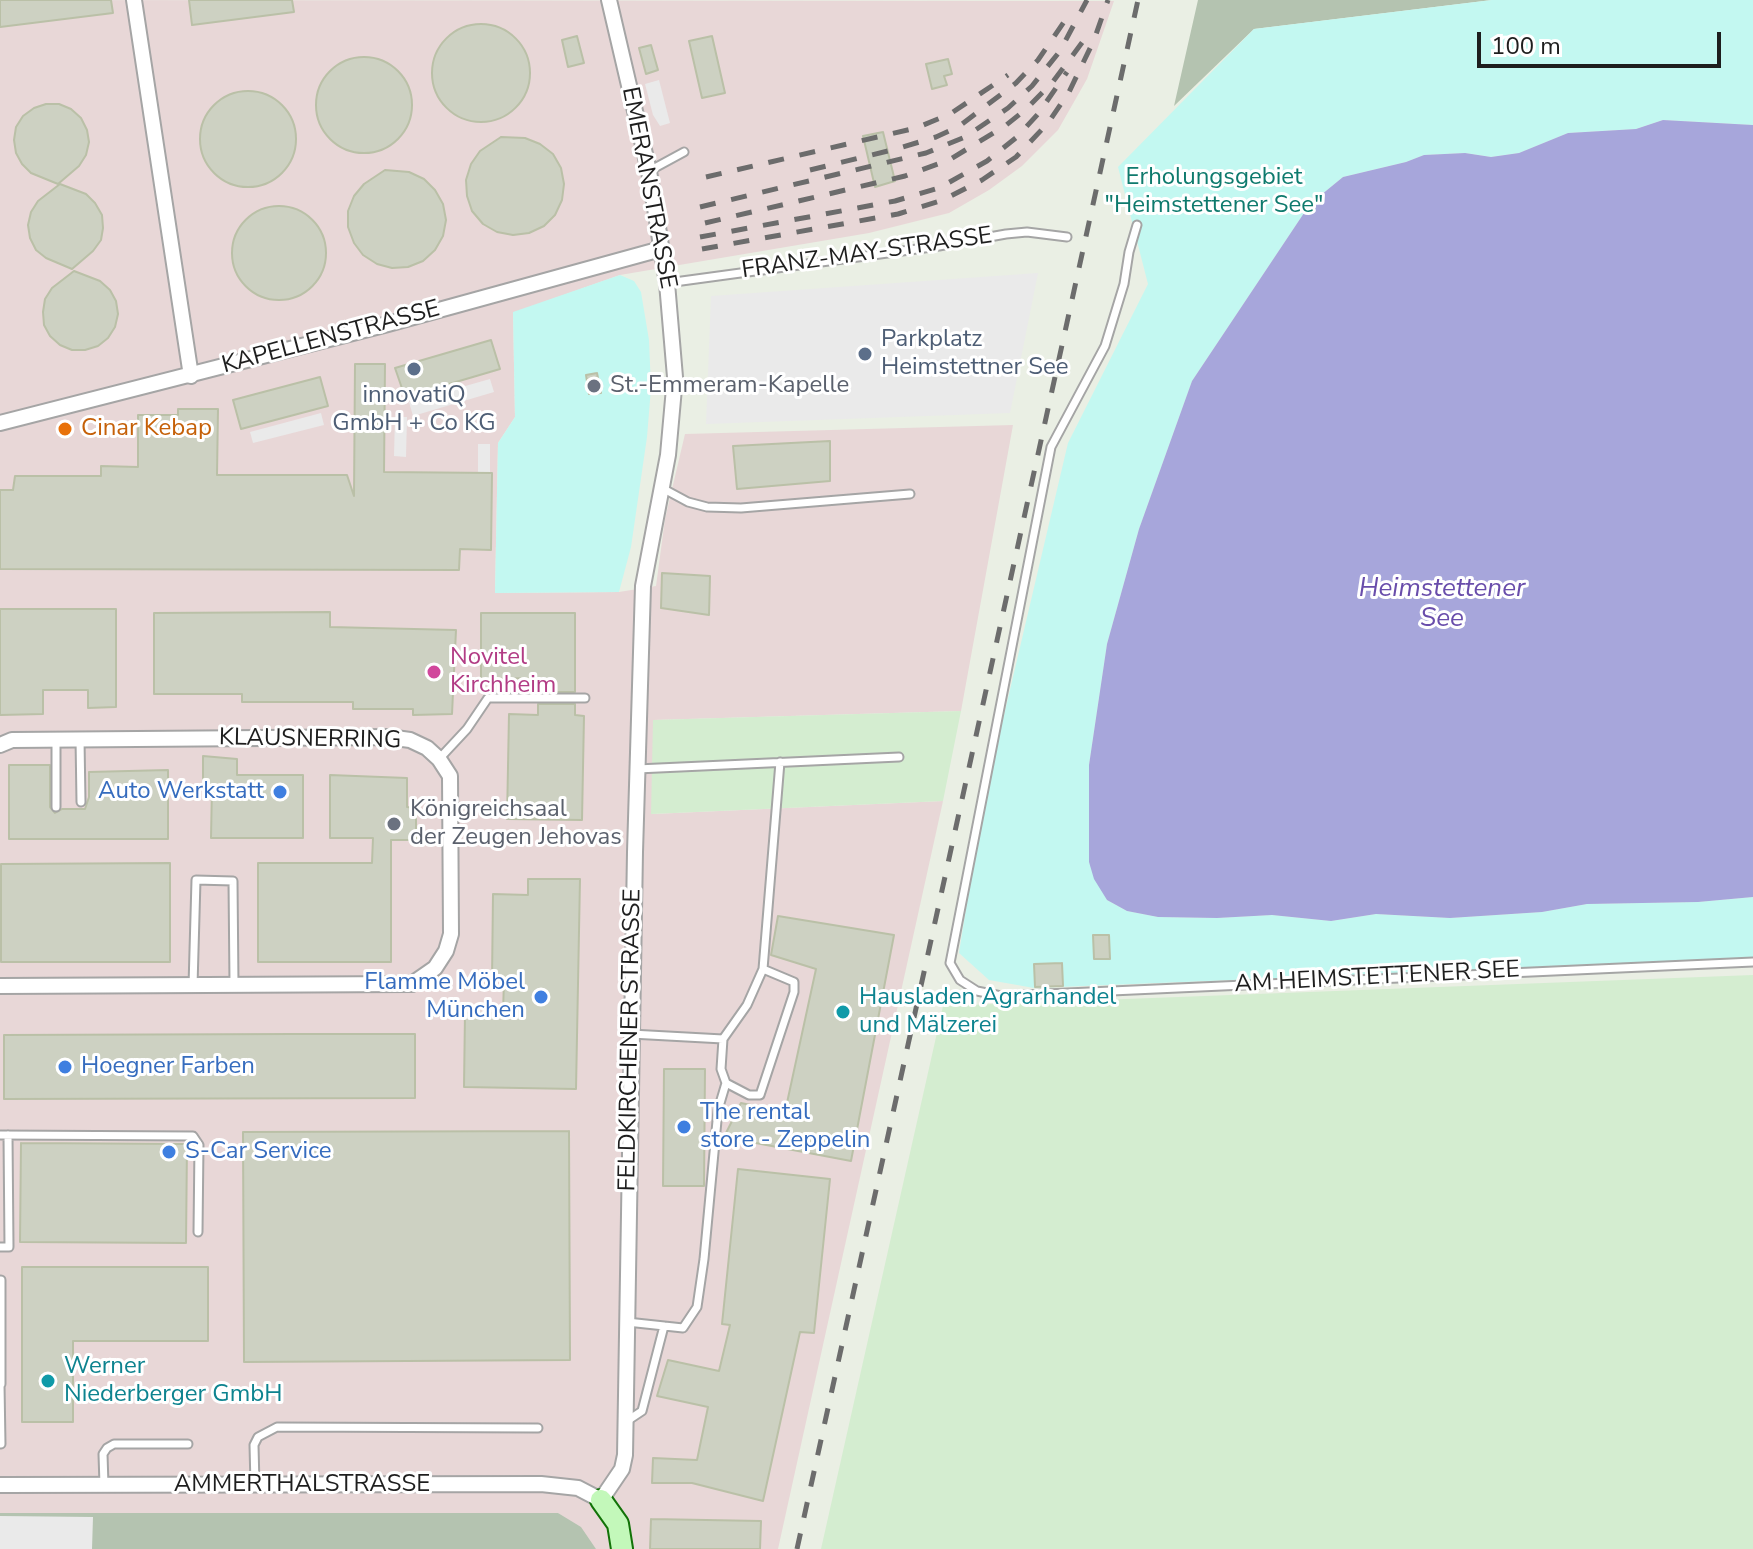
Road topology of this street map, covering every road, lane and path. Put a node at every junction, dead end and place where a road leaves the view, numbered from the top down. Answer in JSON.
{"nodes":[{"id":1,"x":134,"y":0,"type":"edge"},
{"id":2,"x":609,"y":0,"type":"edge"},
{"id":3,"x":684,"y":152,"type":"dead end"},
{"id":4,"x":649,"y":171,"type":"junction"},
{"id":5,"x":1137,"y":225,"type":"dead end"},
{"id":6,"x":1067,"y":237,"type":"dead end"},
{"id":7,"x":661,"y":249,"type":"junction"},
{"id":8,"x":667,"y":283,"type":"junction"},
{"id":9,"x":191,"y":376,"type":"junction"},
{"id":10,"x":675,"y":377,"type":"joint"},
{"id":11,"x":0,"y":423,"type":"edge"},
{"id":12,"x":662,"y":488,"type":"junction"},
{"id":13,"x":910,"y":494,"type":"dead end"},
{"id":14,"x":585,"y":698,"type":"dead end"},
{"id":15,"x":56,"y":739,"type":"junction"},
{"id":16,"x":80,"y":739,"type":"junction"},
{"id":17,"x":0,"y":745,"type":"edge"},
{"id":18,"x":899,"y":757,"type":"dead end"},
{"id":19,"x":439,"y":759,"type":"junction"},
{"id":20,"x":780,"y":762,"type":"junction"},
{"id":21,"x":637,"y":769,"type":"junction"},
{"id":22,"x":81,"y":802,"type":"dead end"},
{"id":23,"x":56,"y":807,"type":"dead end"},
{"id":24,"x":1753,"y":962,"type":"edge"},
{"id":25,"x":763,"y":969,"type":"junction"},
{"id":26,"x":0,"y":986,"type":"edge"},
{"id":27,"x":193,"y":986,"type":"junction"},
{"id":28,"x":234,"y":986,"type":"junction"},
{"id":29,"x":631,"y":1034,"type":"junction"},
{"id":30,"x":723,"y":1039,"type":"junction"},
{"id":31,"x":726,"y":1083,"type":"junction"},
{"id":32,"x":4,"y":1135,"type":"edge"},
{"id":33,"x":198,"y":1232,"type":"dead end"},
{"id":34,"x":0,"y":1247,"type":"edge"},
{"id":35,"x":1,"y":1280,"type":"edge"},
{"id":36,"x":627,"y":1322,"type":"junction"},
{"id":37,"x":664,"y":1326,"type":"junction"},
{"id":38,"x":0,"y":1384,"type":"edge"},
{"id":39,"x":626,"y":1422,"type":"junction"},
{"id":40,"x":538,"y":1428,"type":"dead end"},
{"id":41,"x":1,"y":1444,"type":"edge"},
{"id":42,"x":188,"y":1444,"type":"dead end"},
{"id":43,"x":0,"y":1485,"type":"edge"},
{"id":44,"x":104,"y":1485,"type":"junction"},
{"id":45,"x":255,"y":1485,"type":"junction"},
{"id":46,"x":601,"y":1500,"type":"junction"},
{"id":47,"x":622,"y":1549,"type":"edge"}],
"edges":[{"from":1,"to":9,"type":"street"},
{"from":2,"to":4,"type":"street","name":"EMERANSTRASSE"},
{"from":3,"to":4,"type":"lane"},
{"from":4,"to":7,"type":"street","name":"EMERANSTRASSE"},
{"from":5,"to":24,"type":"lane","name":"AM HEIMSTETTENER SEE"},
{"from":6,"to":8,"type":"lane","name":"FRANZ-MAY-STRASSE"},
{"from":7,"to":8,"type":"street","name":"EMERANSTRASSE"},
{"from":7,"to":9,"type":"street","name":"KAPELLENSTRASSE"},
{"from":8,"to":10,"type":"street","name":"EMERANSTRASSE"},
{"from":9,"to":11,"type":"street","name":"KAPELLENSTRASSE"},
{"from":10,"to":12,"type":"street","name":"FELDKIRCHENER STRASSE"},
{"from":12,"to":13,"type":"lane"},
{"from":12,"to":21,"type":"street","name":"FELDKIRCHENER STRASSE"},
{"from":14,"to":19,"type":"lane"},
{"from":15,"to":16,"type":"street","name":"KLAUSNERRING"},
{"from":15,"to":17,"type":"street","name":"KLAUSNERRING"},
{"from":15,"to":23,"type":"lane"},
{"from":16,"to":19,"type":"street","name":"KLAUSNERRING"},
{"from":16,"to":22,"type":"lane"},
{"from":18,"to":20,"type":"lane"},
{"from":19,"to":28,"type":"street"},
{"from":20,"to":21,"type":"lane"},
{"from":20,"to":25,"type":"lane"},
{"from":21,"to":29,"type":"street","name":"FELDKIRCHENER STRASSE"},
{"from":25,"to":30,"type":"lane"},
{"from":25,"to":31,"type":"lane"},
{"from":26,"to":27,"type":"street"},
{"from":27,"to":28,"type":"street"},
{"from":27,"to":28,"type":"lane"},
{"from":29,"to":30,"type":"lane"},
{"from":29,"to":36,"type":"street","name":"FELDKIRCHENER STRASSE"},
{"from":30,"to":31,"type":"lane"},
{"from":31,"to":37,"type":"lane"},
{"from":32,"to":33,"type":"lane"},
{"from":32,"to":34,"type":"lane"},
{"from":35,"to":38,"type":"lane"},
{"from":36,"to":37,"type":"lane"},
{"from":36,"to":39,"type":"street","name":"FELDKIRCHENER STRASSE"},
{"from":37,"to":39,"type":"lane"},
{"from":38,"to":41,"type":"lane"},
{"from":39,"to":46,"type":"street","name":"FELDKIRCHENER STRASSE"},
{"from":40,"to":45,"type":"lane"},
{"from":42,"to":44,"type":"lane"},
{"from":43,"to":44,"type":"street","name":"AMMERTHALSTRASSE"},
{"from":44,"to":45,"type":"street","name":"AMMERTHALSTRASSE"},
{"from":45,"to":46,"type":"street","name":"AMMERTHALSTRASSE"},
{"from":46,"to":47,"type":"street"}]}
